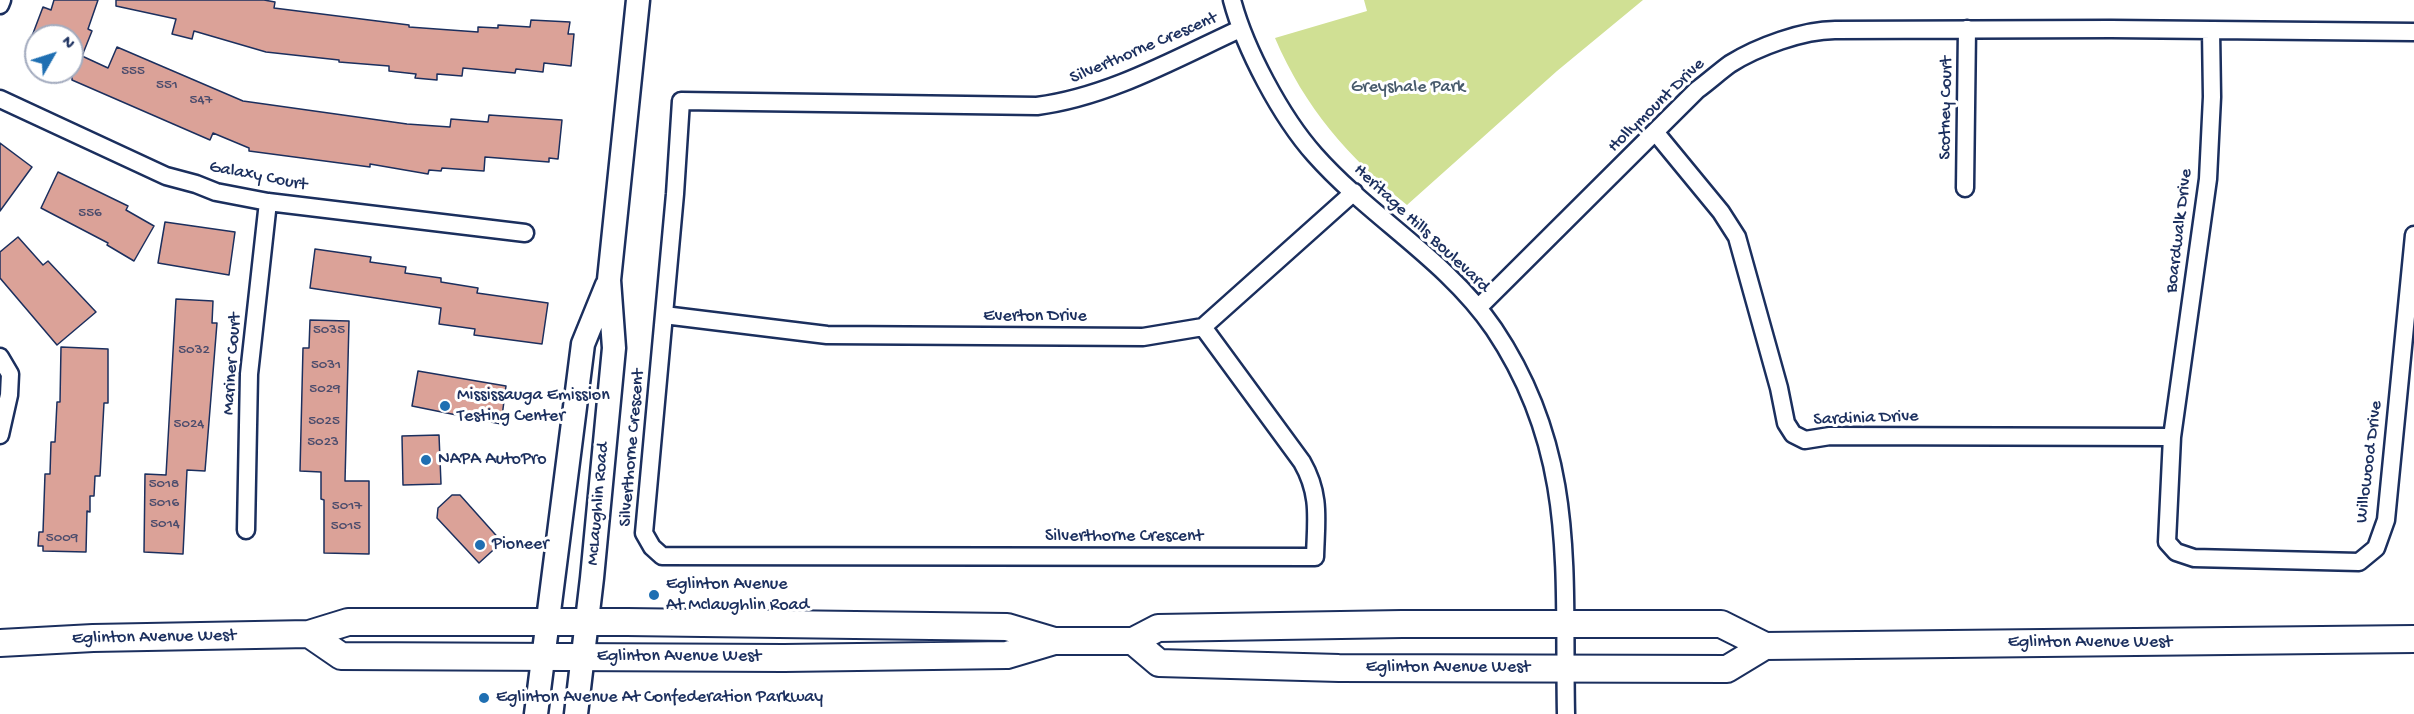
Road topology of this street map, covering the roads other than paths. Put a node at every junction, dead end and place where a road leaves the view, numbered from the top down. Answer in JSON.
{"nodes":[{"id":1,"x":2,"y":0,"type":"edge"},
{"id":2,"x":638,"y":0,"type":"edge"},
{"id":3,"x":1232,"y":0,"type":"edge"},
{"id":4,"x":0,"y":4,"type":"edge"},
{"id":5,"x":1967,"y":29,"type":"junction"},
{"id":6,"x":1240,"y":30,"type":"junction"},
{"id":7,"x":2211,"y":30,"type":"junction"},
{"id":8,"x":2414,"y":32,"type":"edge"},
{"id":9,"x":0,"y":99,"type":"edge"},
{"id":10,"x":1656,"y":133,"type":"junction"},
{"id":11,"x":1965,"y":188,"type":"dead end"},
{"id":12,"x":1354,"y":192,"type":"junction"},
{"id":13,"x":268,"y":202,"type":"junction"},
{"id":14,"x":525,"y":233,"type":"dead end"},
{"id":15,"x":2414,"y":235,"type":"edge"},
{"id":16,"x":609,"y":280,"type":"junction"},
{"id":17,"x":1478,"y":308,"type":"junction"},
{"id":18,"x":664,"y":315,"type":"junction"},
{"id":19,"x":1203,"y":327,"type":"junction"},
{"id":20,"x":0,"y":357,"type":"edge"},
{"id":21,"x":0,"y":435,"type":"edge"},
{"id":22,"x":2172,"y":437,"type":"junction"},
{"id":23,"x":246,"y":530,"type":"dead end"},
{"id":24,"x":548,"y":622,"type":"junction"},
{"id":25,"x":587,"y":622,"type":"junction"},
{"id":26,"x":1566,"y":624,"type":"junction"},
{"id":27,"x":309,"y":634,"type":"junction"},
{"id":28,"x":2414,"y":639,"type":"edge"},
{"id":29,"x":1054,"y":641,"type":"junction"},
{"id":30,"x":1133,"y":641,"type":"junction"},
{"id":31,"x":0,"y":642,"type":"edge"},
{"id":32,"x":1765,"y":646,"type":"junction"},
{"id":33,"x":543,"y":656,"type":"junction"},
{"id":34,"x":583,"y":657,"type":"junction"},
{"id":35,"x":1566,"y":669,"type":"junction"},
{"id":36,"x":537,"y":714,"type":"edge"},
{"id":37,"x":576,"y":714,"type":"edge"},
{"id":38,"x":1566,"y":714,"type":"edge"}],
"edges":[{"from":1,"to":4,"type":"street"},
{"from":2,"to":16,"type":"street","name":"McLaughlin Road"},
{"from":3,"to":6,"type":"street","name":"Heritage Hills Boulevard"},
{"from":5,"to":7,"type":"street","name":"Hollymount Drive"},
{"from":5,"to":10,"type":"street","name":"Hollymount Drive"},
{"from":5,"to":11,"type":"street","name":"Scotney Court"},
{"from":6,"to":12,"type":"street","name":"Heritage Hills Boulevard"},
{"from":6,"to":18,"type":"street","name":"Silverthorne Crescent"},
{"from":7,"to":8,"type":"street","name":"Hollymount Drive"},
{"from":7,"to":22,"type":"street","name":"Boardwalk Drive"},
{"from":9,"to":13,"type":"street","name":"Galaxy Court"},
{"from":10,"to":17,"type":"street","name":"Hollymount Drive"},
{"from":10,"to":22,"type":"street","name":"Sardinia Drive"},
{"from":12,"to":17,"type":"street","name":"Heritage Hills Boulevard"},
{"from":12,"to":19,"type":"street"},
{"from":13,"to":14,"type":"street","name":"Galaxy Court"},
{"from":13,"to":23,"type":"street","name":"Mariner Court"},
{"from":15,"to":22,"type":"street","name":"Willowood Drive"},
{"from":16,"to":24,"type":"street","name":"McLaughlin Road"},
{"from":16,"to":25,"type":"street","name":"McLaughlin Road"},
{"from":17,"to":26,"type":"street","name":"Heritage Hills Boulevard"},
{"from":18,"to":19,"type":"street","name":"Everton Drive"},
{"from":18,"to":19,"type":"street","name":"Silverthorne Crescent"},
{"from":20,"to":21,"type":"street"},
{"from":24,"to":25,"type":"main road","name":"Eglinton Avenue West"},
{"from":24,"to":27,"type":"main road","name":"Eglinton Avenue West"},
{"from":24,"to":33,"type":"street","name":"McLaughlin Road"},
{"from":25,"to":29,"type":"main road","name":"Eglinton Avenue West"},
{"from":25,"to":34,"type":"street","name":"McLaughlin Road"},
{"from":26,"to":30,"type":"main road","name":"Eglinton Avenue West"},
{"from":26,"to":32,"type":"main road","name":"Eglinton Avenue West"},
{"from":26,"to":35,"type":"street","name":"Heritage Hills Boulevard"},
{"from":27,"to":31,"type":"main road","name":"Eglinton Avenue West"},
{"from":27,"to":33,"type":"main road","name":"Eglinton Avenue West"},
{"from":28,"to":32,"type":"main road","name":"Eglinton Avenue West"},
{"from":29,"to":30,"type":"main road","name":"Eglinton Avenue West"},
{"from":29,"to":34,"type":"main road","name":"Eglinton Avenue West"},
{"from":30,"to":35,"type":"main road","name":"Eglinton Avenue West"},
{"from":32,"to":35,"type":"main road","name":"Eglinton Avenue West"},
{"from":33,"to":34,"type":"main road","name":"Eglinton Avenue West"},
{"from":33,"to":36,"type":"street","name":"McLaughlin Road"},
{"from":34,"to":37,"type":"street","name":"McLaughlin Road"},
{"from":35,"to":38,"type":"street","name":"Heritage Hills Boulevard"}]}
